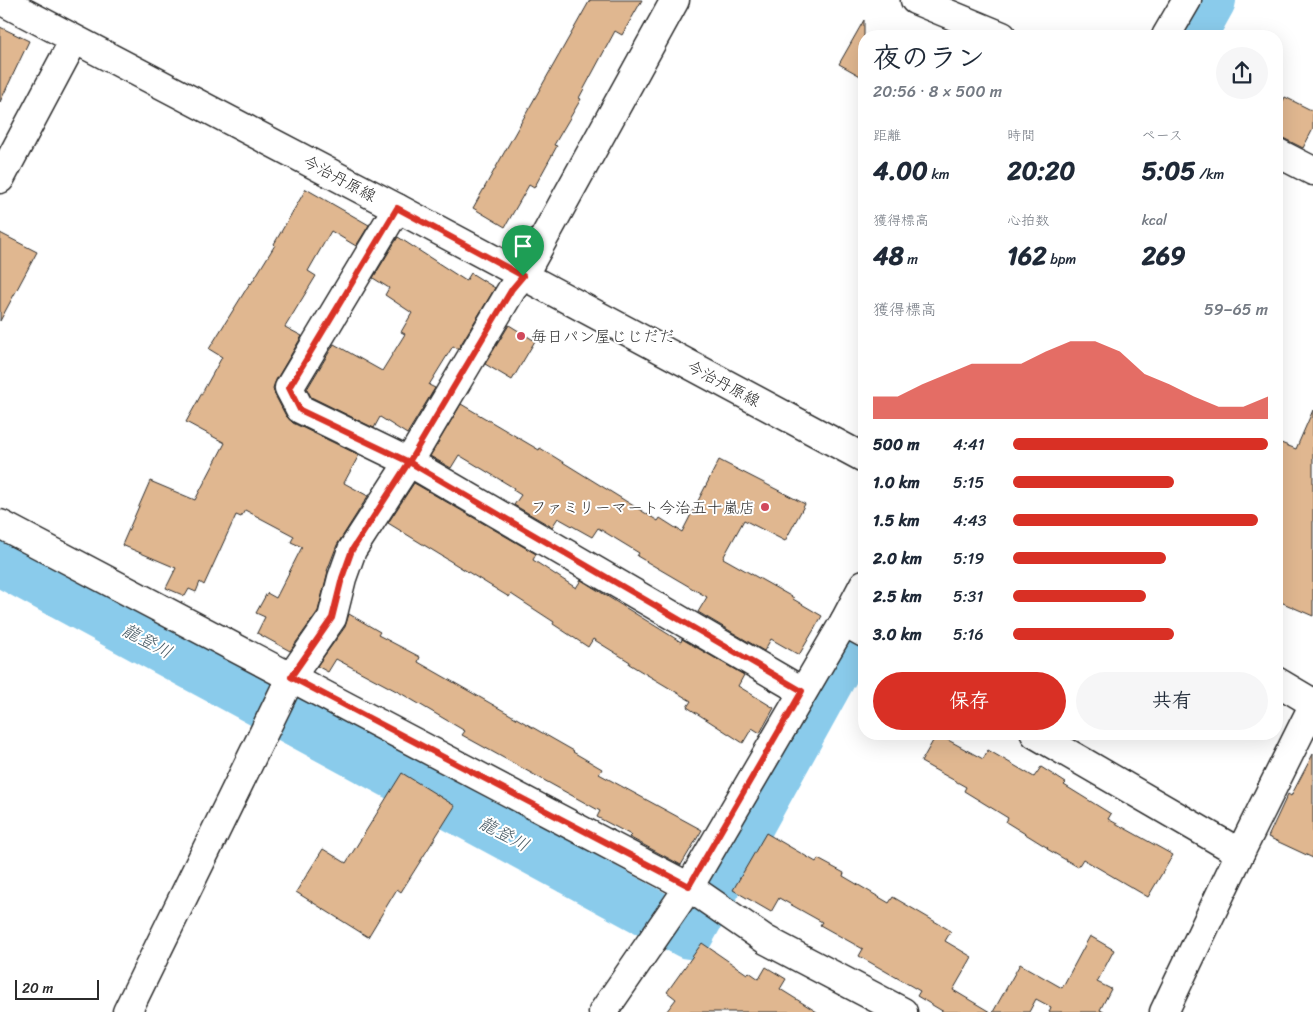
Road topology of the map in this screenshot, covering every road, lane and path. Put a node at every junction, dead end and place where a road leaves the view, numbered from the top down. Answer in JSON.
{"nodes":[{"id":1,"x":0,"y":0,"type":"edge"},
{"id":2,"x":675,"y":0,"type":"edge"},
{"id":3,"x":915,"y":0,"type":"edge"},
{"id":4,"x":1186,"y":0,"type":"edge"},
{"id":5,"x":988,"y":30,"type":"edge"},
{"id":6,"x":1169,"y":30,"type":"edge"},
{"id":7,"x":74,"y":40,"type":"junction"},
{"id":8,"x":1283,"y":156,"type":"edge"},
{"id":9,"x":1313,"y":171,"type":"edge"},
{"id":10,"x":0,"y":179,"type":"edge"},
{"id":11,"x":397,"y":208,"type":"junction"},
{"id":12,"x":523,"y":276,"type":"junction"},
{"id":13,"x":858,"y":455,"type":"edge"},
{"id":14,"x":409,"y":462,"type":"junction"},
{"id":15,"x":0,"y":524,"type":"edge"},
{"id":16,"x":858,"y":610,"type":"edge"},
{"id":17,"x":854,"y":628,"type":"edge"},
{"id":18,"x":290,"y":678,"type":"junction"},
{"id":19,"x":1283,"y":686,"type":"edge"},
{"id":20,"x":802,"y":691,"type":"junction"},
{"id":21,"x":1313,"y":705,"type":"edge"},
{"id":22,"x":1045,"y":740,"type":"edge"},
{"id":23,"x":1240,"y":853,"type":"junction"},
{"id":24,"x":689,"y":886,"type":"junction"},
{"id":25,"x":127,"y":1012,"type":"edge"},
{"id":26,"x":603,"y":1012,"type":"edge"},
{"id":27,"x":903,"y":1012,"type":"edge"},
{"id":28,"x":1164,"y":1012,"type":"edge"}],
"edges":[{"from":1,"to":7,"type":"street","name":"今治丹原線"},
{"from":2,"to":12,"type":"street"},
{"from":3,"to":5,"type":"street"},
{"from":4,"to":6,"type":"street"},
{"from":7,"to":10,"type":"street"},
{"from":7,"to":11,"type":"street","name":"今治丹原線"},
{"from":8,"to":9,"type":"street"},
{"from":11,"to":12,"type":"street","name":"今治丹原線"},
{"from":11,"to":14,"type":"street"},
{"from":12,"to":13,"type":"street","name":"今治丹原線"},
{"from":12,"to":14,"type":"street"},
{"from":14,"to":18,"type":"street"},
{"from":14,"to":20,"type":"street"},
{"from":15,"to":18,"type":"street"},
{"from":16,"to":17,"type":"street"},
{"from":17,"to":20,"type":"street"},
{"from":18,"to":24,"type":"street"},
{"from":18,"to":25,"type":"street"},
{"from":19,"to":21,"type":"street"},
{"from":20,"to":24,"type":"street"},
{"from":21,"to":23,"type":"street"},
{"from":22,"to":23,"type":"street"},
{"from":23,"to":28,"type":"street"},
{"from":24,"to":26,"type":"street"},
{"from":24,"to":27,"type":"street"}]}
